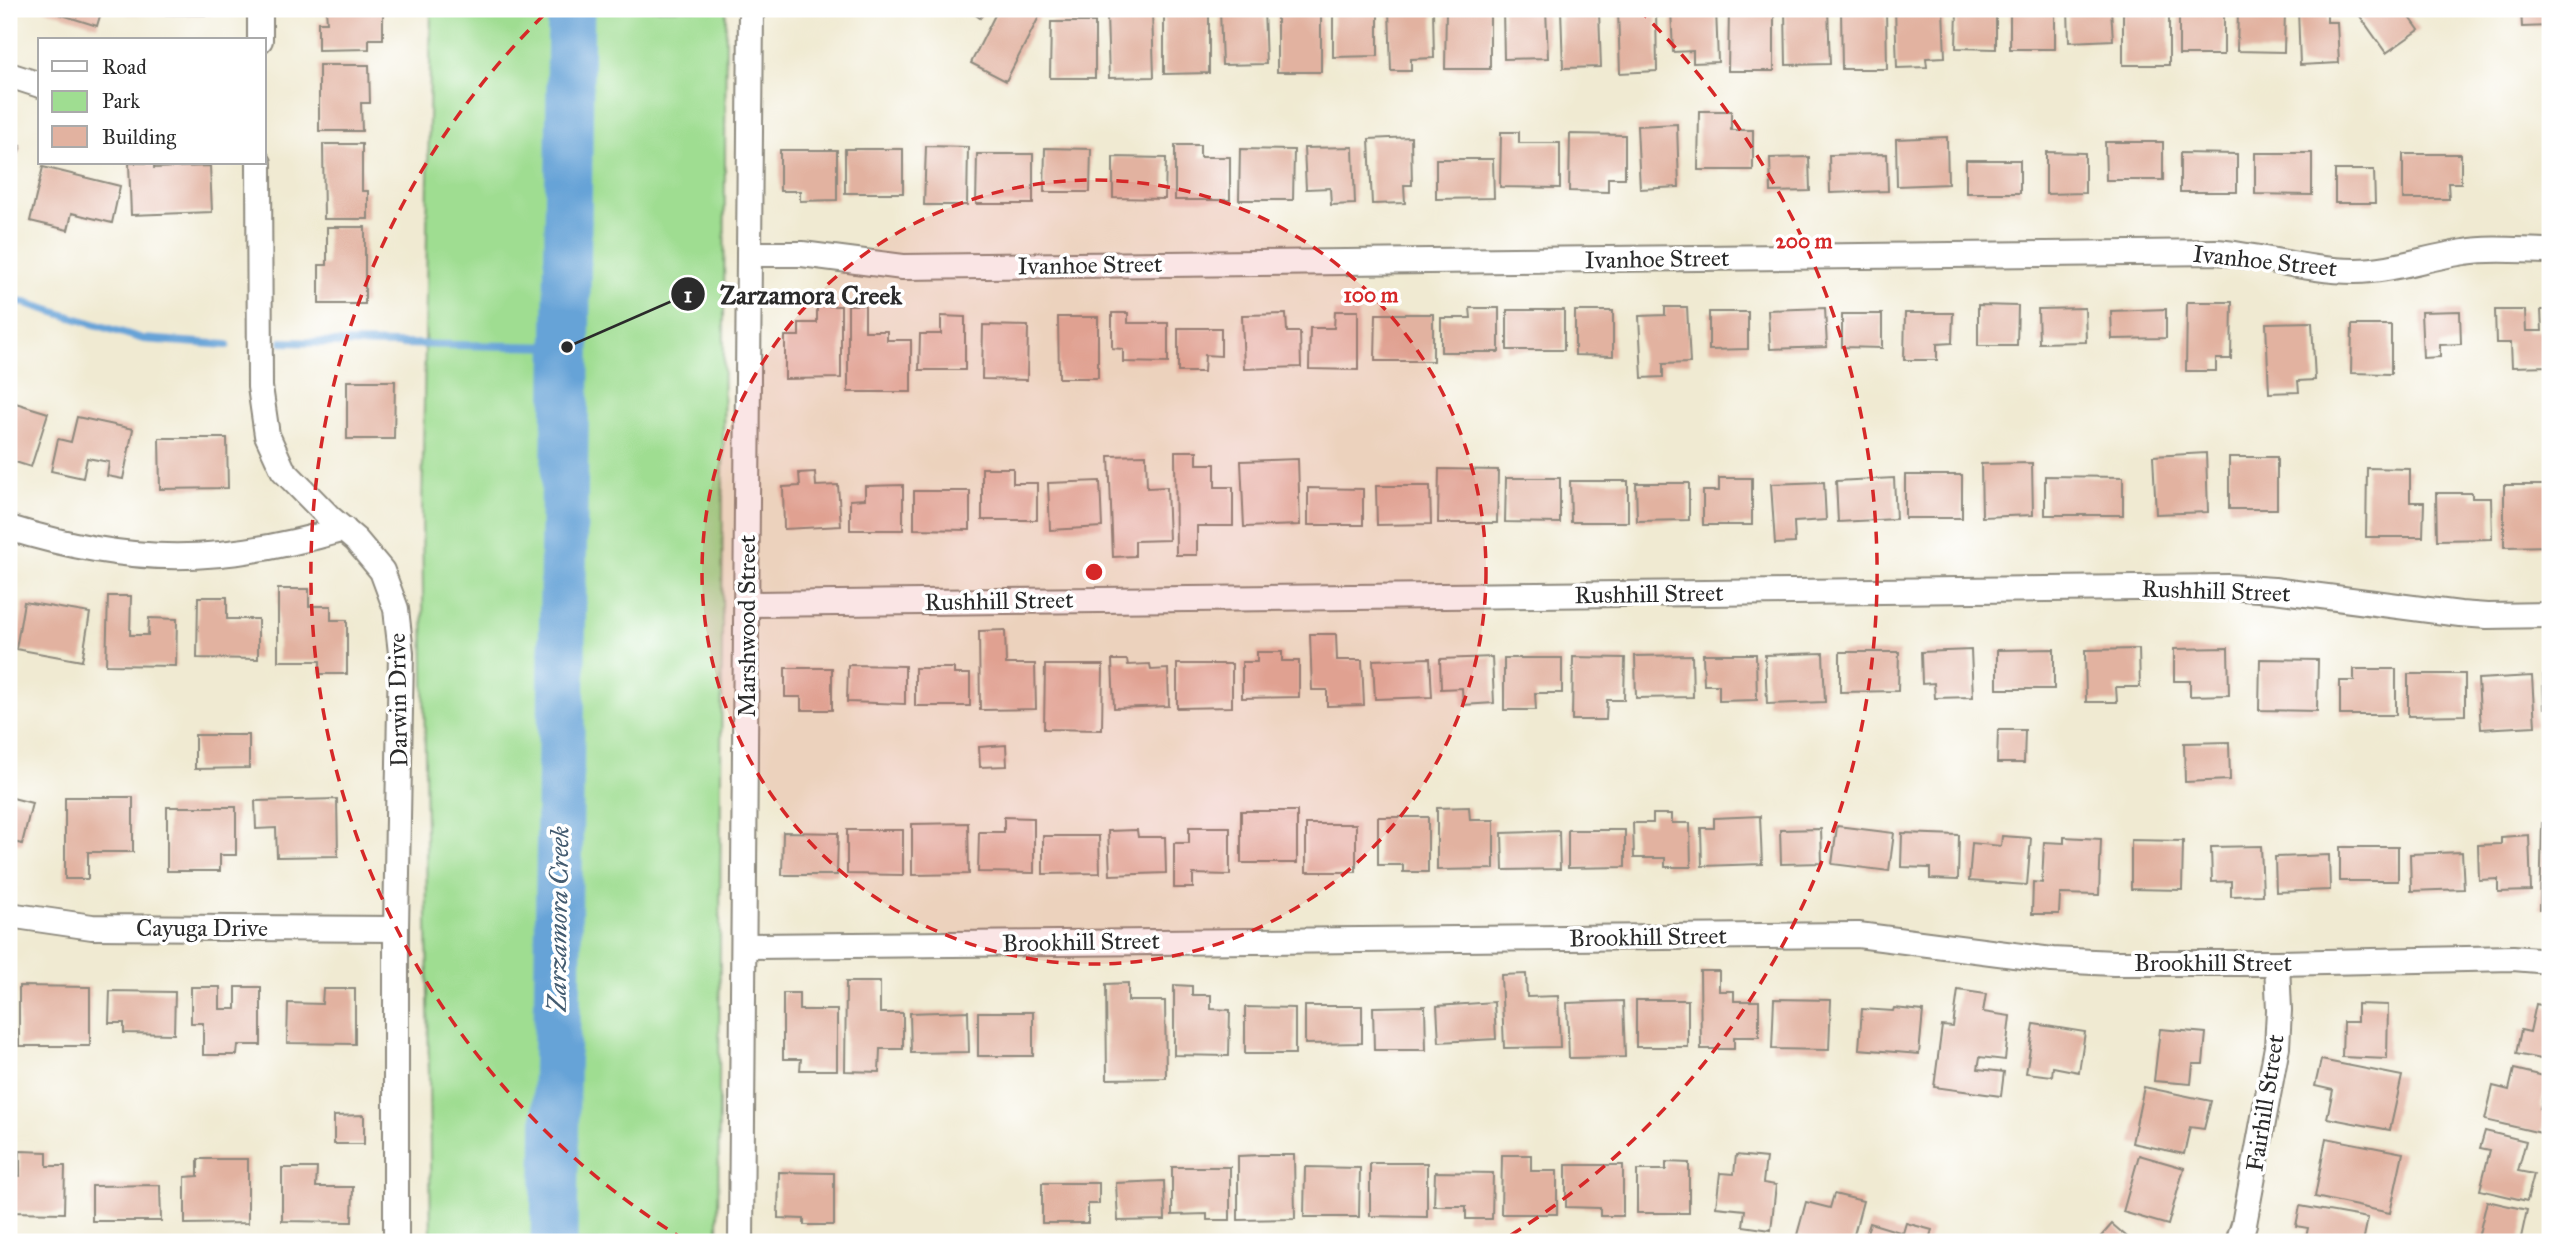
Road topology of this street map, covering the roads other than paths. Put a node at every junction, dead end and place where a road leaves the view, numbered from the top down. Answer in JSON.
{"nodes":[{"id":1,"x":260,"y":9,"type":"edge"},
{"id":2,"x":751,"y":9,"type":"edge"},
{"id":3,"x":260,"y":38,"type":"edge"},
{"id":4,"x":9,"y":75,"type":"edge"},
{"id":5,"x":38,"y":84,"type":"edge"},
{"id":6,"x":260,"y":164,"type":"edge"},
{"id":7,"x":2550,"y":251,"type":"edge"},
{"id":8,"x":749,"y":254,"type":"junction"},
{"id":9,"x":9,"y":528,"type":"edge"},
{"id":10,"x":344,"y":529,"type":"junction"},
{"id":11,"x":747,"y":604,"type":"junction"},
{"id":12,"x":2550,"y":615,"type":"edge"},
{"id":13,"x":9,"y":915,"type":"edge"},
{"id":14,"x":396,"y":929,"type":"junction"},
{"id":15,"x":744,"y":946,"type":"junction"},
{"id":16,"x":2550,"y":961,"type":"edge"},
{"id":17,"x":2277,"y":963,"type":"junction"},
{"id":18,"x":396,"y":1242,"type":"edge"},
{"id":19,"x":741,"y":1242,"type":"edge"},
{"id":20,"x":2238,"y":1242,"type":"edge"}],
"edges":[{"from":1,"to":3,"type":"street"},
{"from":2,"to":8,"type":"street","name":"Marshwood Street"},
{"from":4,"to":5,"type":"street"},
{"from":6,"to":10,"type":"street","name":"Darwin Drive"},
{"from":7,"to":8,"type":"street","name":"Ivanhoe Street"},
{"from":8,"to":11,"type":"street","name":"Marshwood Street"},
{"from":9,"to":10,"type":"street"},
{"from":10,"to":14,"type":"street","name":"Darwin Drive"},
{"from":11,"to":12,"type":"street","name":"Rushhill Street"},
{"from":11,"to":15,"type":"street","name":"Marshwood Street"},
{"from":13,"to":14,"type":"street","name":"Cayuga Drive"},
{"from":14,"to":18,"type":"street","name":"Darwin Drive"},
{"from":15,"to":17,"type":"street","name":"Brookhill Street"},
{"from":15,"to":19,"type":"street","name":"Marshwood Street"},
{"from":16,"to":17,"type":"street","name":"Brookhill Street"},
{"from":17,"to":20,"type":"street","name":"Fairhill Street"}]}
